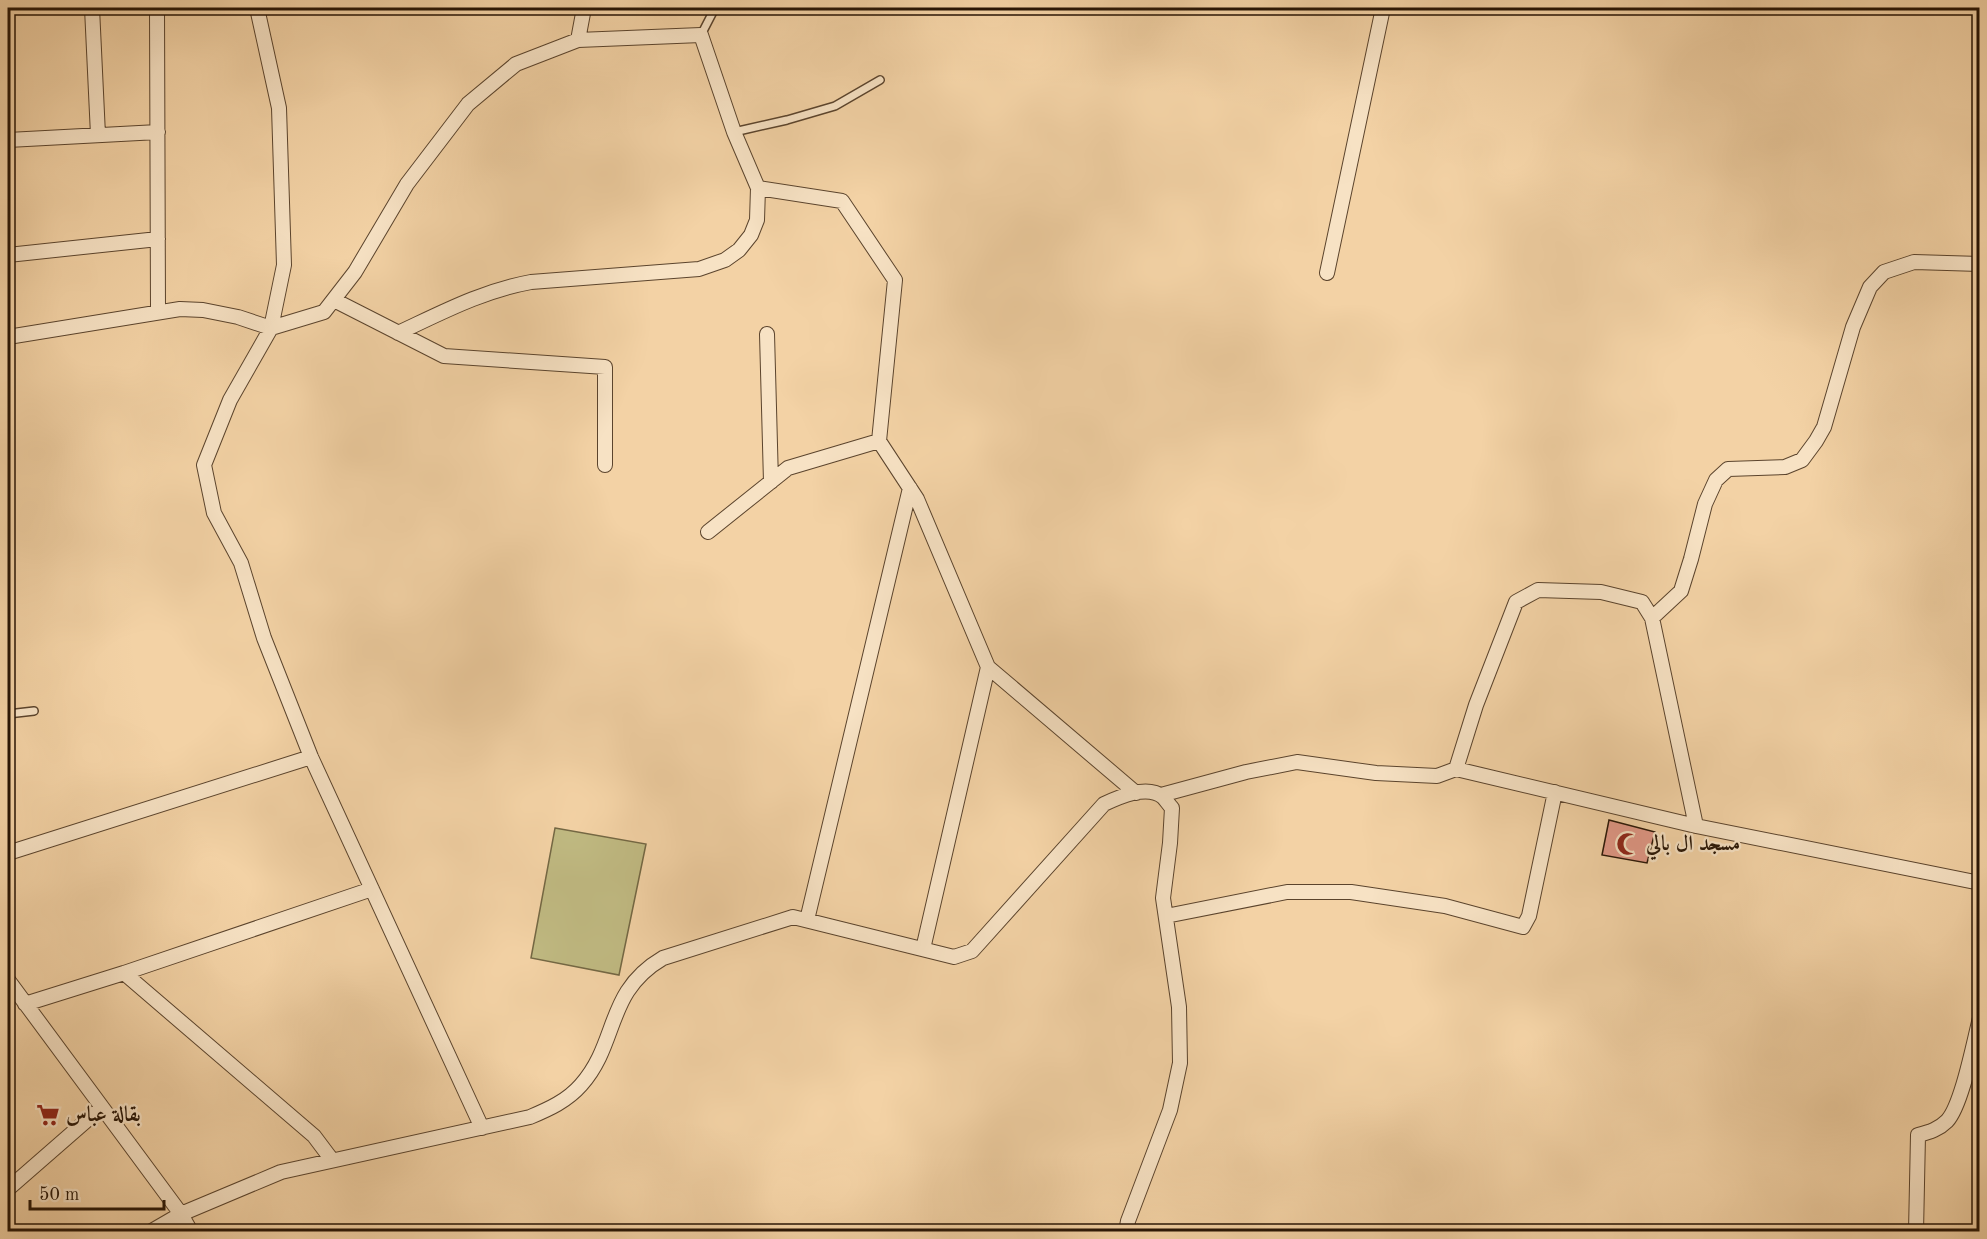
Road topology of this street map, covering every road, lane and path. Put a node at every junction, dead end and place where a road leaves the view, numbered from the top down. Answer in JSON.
{"nodes":[{"id":1,"x":92,"y":8,"type":"edge"},
{"id":2,"x":157,"y":8,"type":"edge"},
{"id":3,"x":257,"y":8,"type":"edge"},
{"id":4,"x":584,"y":8,"type":"edge"},
{"id":5,"x":716,"y":8,"type":"edge"},
{"id":6,"x":1383,"y":8,"type":"edge"},
{"id":7,"x":701,"y":35,"type":"junction"},
{"id":8,"x":578,"y":40,"type":"junction"},
{"id":9,"x":880,"y":80,"type":"dead end"},
{"id":10,"x":158,"y":132,"type":"junction"},
{"id":11,"x":734,"y":132,"type":"junction"},
{"id":12,"x":98,"y":135,"type":"junction"},
{"id":13,"x":8,"y":140,"type":"edge"},
{"id":14,"x":758,"y":188,"type":"junction"},
{"id":15,"x":158,"y":239,"type":"junction"},
{"id":16,"x":8,"y":255,"type":"edge"},
{"id":17,"x":1980,"y":264,"type":"edge"},
{"id":18,"x":1327,"y":273,"type":"dead end"},
{"id":19,"x":334,"y":300,"type":"junction"},
{"id":20,"x":158,"y":311,"type":"junction"},
{"id":21,"x":271,"y":328,"type":"junction"},
{"id":22,"x":398,"y":333,"type":"junction"},
{"id":23,"x":767,"y":334,"type":"dead end"},
{"id":24,"x":8,"y":337,"type":"edge"},
{"id":25,"x":879,"y":441,"type":"junction"},
{"id":26,"x":605,"y":465,"type":"dead end"},
{"id":27,"x":771,"y":482,"type":"junction"},
{"id":28,"x":910,"y":488,"type":"junction"},
{"id":29,"x":708,"y":532,"type":"dead end"},
{"id":30,"x":1652,"y":618,"type":"junction"},
{"id":31,"x":988,"y":667,"type":"junction"},
{"id":32,"x":34,"y":711,"type":"dead end"},
{"id":33,"x":8,"y":714,"type":"edge"},
{"id":34,"x":311,"y":757,"type":"junction"},
{"id":35,"x":1456,"y":768,"type":"junction"},
{"id":36,"x":1555,"y":792,"type":"junction"},
{"id":37,"x":1136,"y":793,"type":"junction"},
{"id":38,"x":1161,"y":795,"type":"junction"},
{"id":39,"x":1696,"y":826,"type":"junction"},
{"id":40,"x":8,"y":853,"type":"edge"},
{"id":41,"x":1980,"y":884,"type":"edge"},
{"id":42,"x":372,"y":889,"type":"junction"},
{"id":43,"x":1166,"y":916,"type":"junction"},
{"id":44,"x":807,"y":920,"type":"junction"},
{"id":45,"x":923,"y":949,"type":"junction"},
{"id":46,"x":124,"y":973,"type":"junction"},
{"id":47,"x":8,"y":980,"type":"edge"},
{"id":48,"x":25,"y":1004,"type":"junction"},
{"id":49,"x":1980,"y":1018,"type":"edge"},
{"id":50,"x":102,"y":1107,"type":"junction"},
{"id":51,"x":482,"y":1128,"type":"junction"},
{"id":52,"x":332,"y":1161,"type":"junction"},
{"id":53,"x":8,"y":1189,"type":"edge"},
{"id":54,"x":181,"y":1214,"type":"junction"},
{"id":55,"x":150,"y":1232,"type":"edge"},
{"id":56,"x":191,"y":1232,"type":"edge"},
{"id":57,"x":1126,"y":1232,"type":"edge"},
{"id":58,"x":1916,"y":1232,"type":"edge"}],
"edges":[{"from":1,"to":12,"type":"street"},
{"from":2,"to":10,"type":"street"},
{"from":3,"to":21,"type":"street"},
{"from":4,"to":8,"type":"street"},
{"from":5,"to":7,"type":"lane"},
{"from":6,"to":18,"type":"street"},
{"from":7,"to":8,"type":"street"},
{"from":7,"to":11,"type":"street"},
{"from":8,"to":19,"type":"street"},
{"from":9,"to":11,"type":"lane"},
{"from":10,"to":12,"type":"street"},
{"from":10,"to":15,"type":"street"},
{"from":11,"to":14,"type":"street"},
{"from":12,"to":13,"type":"street"},
{"from":14,"to":22,"type":"street"},
{"from":14,"to":25,"type":"street"},
{"from":15,"to":16,"type":"street"},
{"from":15,"to":20,"type":"street"},
{"from":17,"to":30,"type":"street"},
{"from":19,"to":21,"type":"street"},
{"from":19,"to":22,"type":"street"},
{"from":20,"to":21,"type":"street"},
{"from":20,"to":24,"type":"street"},
{"from":21,"to":34,"type":"street"},
{"from":22,"to":26,"type":"street"},
{"from":23,"to":27,"type":"street"},
{"from":25,"to":27,"type":"street"},
{"from":25,"to":28,"type":"street"},
{"from":27,"to":29,"type":"street"},
{"from":28,"to":31,"type":"street"},
{"from":28,"to":44,"type":"street"},
{"from":30,"to":35,"type":"street"},
{"from":30,"to":39,"type":"street"},
{"from":31,"to":37,"type":"street"},
{"from":31,"to":45,"type":"street"},
{"from":32,"to":33,"type":"lane"},
{"from":34,"to":40,"type":"street"},
{"from":34,"to":42,"type":"street"},
{"from":35,"to":36,"type":"street"},
{"from":35,"to":38,"type":"street"},
{"from":36,"to":39,"type":"street"},
{"from":36,"to":43,"type":"street"},
{"from":37,"to":38,"type":"street"},
{"from":37,"to":45,"type":"street"},
{"from":38,"to":43,"type":"street"},
{"from":39,"to":41,"type":"street"},
{"from":42,"to":46,"type":"street"},
{"from":42,"to":51,"type":"street"},
{"from":43,"to":57,"type":"street"},
{"from":44,"to":45,"type":"street"},
{"from":44,"to":51,"type":"street"},
{"from":46,"to":48,"type":"street"},
{"from":46,"to":52,"type":"street"},
{"from":47,"to":48,"type":"street"},
{"from":48,"to":50,"type":"street"},
{"from":49,"to":58,"type":"street"},
{"from":50,"to":53,"type":"street"},
{"from":50,"to":54,"type":"street"},
{"from":51,"to":52,"type":"street"},
{"from":52,"to":54,"type":"street"},
{"from":54,"to":55,"type":"street"},
{"from":54,"to":56,"type":"street"}]}
